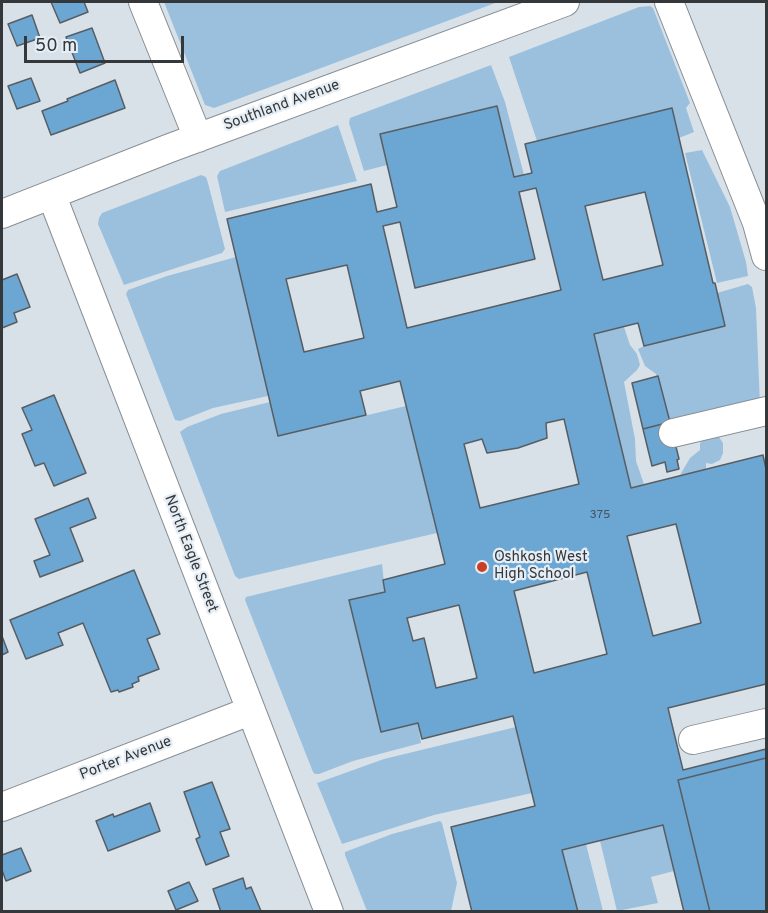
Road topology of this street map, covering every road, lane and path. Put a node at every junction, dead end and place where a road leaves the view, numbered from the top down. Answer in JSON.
{"nodes":[{"id":1,"x":143,"y":2,"type":"edge"},
{"id":2,"x":669,"y":2,"type":"edge"},
{"id":3,"x":550,"y":4,"type":"edge"},
{"id":4,"x":198,"y":138,"type":"junction"},
{"id":5,"x":52,"y":195,"type":"junction"},
{"id":6,"x":2,"y":214,"type":"edge"},
{"id":7,"x":766,"y":256,"type":"edge"},
{"id":8,"x":766,"y":411,"type":"edge"},
{"id":9,"x":673,"y":433,"type":"dead end"},
{"id":10,"x":250,"y":711,"type":"junction"},
{"id":11,"x":766,"y":723,"type":"edge"},
{"id":12,"x":693,"y":740,"type":"dead end"},
{"id":13,"x":2,"y":807,"type":"edge"},
{"id":14,"x":329,"y":912,"type":"edge"}],
"edges":[{"from":1,"to":4,"type":"street"},
{"from":2,"to":7,"type":"street"},
{"from":3,"to":4,"type":"street","name":"Southland Avenue"},
{"from":4,"to":5,"type":"street","name":"Southland Avenue"},
{"from":5,"to":6,"type":"street","name":"Southland Avenue"},
{"from":5,"to":10,"type":"street","name":"North Eagle Street"},
{"from":8,"to":9,"type":"street"},
{"from":10,"to":13,"type":"street","name":"Porter Avenue"},
{"from":10,"to":14,"type":"street","name":"North Eagle Street"},
{"from":11,"to":12,"type":"street"}]}
